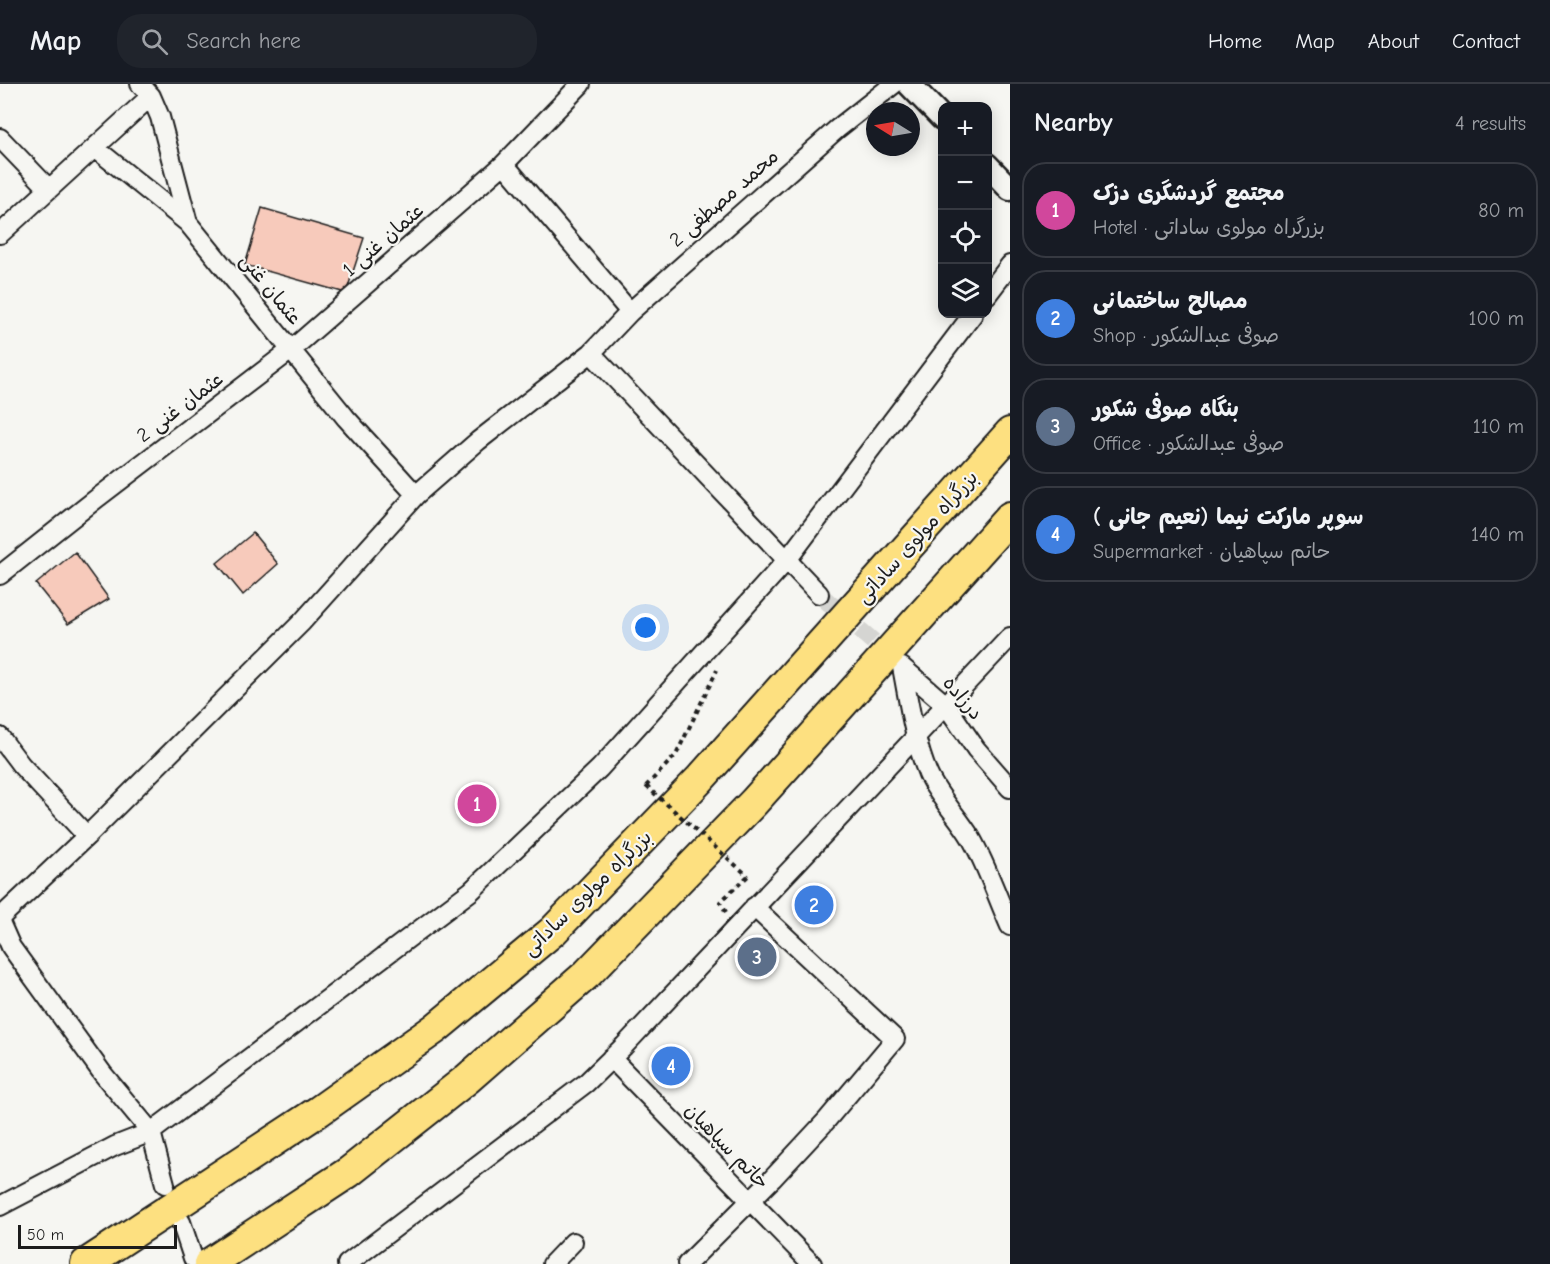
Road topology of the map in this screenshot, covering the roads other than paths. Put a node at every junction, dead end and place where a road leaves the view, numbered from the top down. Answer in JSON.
{"nodes":[{"id":1,"x":581,"y":84,"type":"edge"},
{"id":2,"x":894,"y":84,"type":"edge"},
{"id":3,"x":909,"y":84,"type":"edge"},
{"id":4,"x":146,"y":90,"type":"edge"},
{"id":5,"x":938,"y":114,"type":"edge"},
{"id":6,"x":0,"y":138,"type":"edge"},
{"id":7,"x":95,"y":148,"type":"junction"},
{"id":8,"x":504,"y":164,"type":"junction"},
{"id":9,"x":992,"y":170,"type":"edge"},
{"id":10,"x":49,"y":189,"type":"junction"},
{"id":11,"x":1010,"y":189,"type":"edge"},
{"id":12,"x":188,"y":223,"type":"junction"},
{"id":13,"x":0,"y":234,"type":"edge"},
{"id":14,"x":1010,"y":265,"type":"edge"},
{"id":15,"x":992,"y":288,"type":"edge"},
{"id":16,"x":630,"y":312,"type":"junction"},
{"id":17,"x":971,"y":318,"type":"edge"},
{"id":18,"x":291,"y":350,"type":"junction"},
{"id":19,"x":591,"y":353,"type":"junction"},
{"id":20,"x":1010,"y":433,"type":"edge"},
{"id":21,"x":416,"y":495,"type":"junction"},
{"id":22,"x":1010,"y":517,"type":"edge"},
{"id":23,"x":787,"y":560,"type":"junction"},
{"id":24,"x":0,"y":575,"type":"edge"},
{"id":25,"x":819,"y":594,"type":"tunnel mouth"},
{"id":26,"x":1010,"y":637,"type":"edge"},
{"id":27,"x":946,"y":705,"type":"junction"},
{"id":28,"x":916,"y":736,"type":"junction"},
{"id":29,"x":0,"y":737,"type":"edge"},
{"id":30,"x":1010,"y":788,"type":"edge"},
{"id":31,"x":87,"y":836,"type":"junction"},
{"id":32,"x":754,"y":907,"type":"junction"},
{"id":33,"x":0,"y":920,"type":"edge"},
{"id":34,"x":1010,"y":926,"type":"edge"},
{"id":35,"x":612,"y":1058,"type":"junction"},
{"id":36,"x":151,"y":1132,"type":"junction"},
{"id":37,"x":165,"y":1184,"type":"dead end"},
{"id":38,"x":750,"y":1202,"type":"junction"},
{"id":39,"x":0,"y":1206,"type":"edge"},
{"id":40,"x":181,"y":1222,"type":"dead end"},
{"id":41,"x":573,"y":1242,"type":"dead end"},
{"id":42,"x":201,"y":1261,"type":"edge"},
{"id":43,"x":358,"y":1261,"type":"edge"},
{"id":44,"x":86,"y":1264,"type":"edge"},
{"id":45,"x":552,"y":1264,"type":"edge"},
{"id":46,"x":687,"y":1264,"type":"edge"},
{"id":47,"x":812,"y":1264,"type":"edge"}],
"edges":[{"from":1,"to":8,"type":"street","name":"عثمان غنی 1"},
{"from":2,"to":16,"type":"street","name":"محمد مصطفی 2"},
{"from":3,"to":5,"type":"street"},
{"from":4,"to":7,"type":"street"},
{"from":4,"to":12,"type":"street","name":"عثمان غنی"},
{"from":6,"to":10,"type":"street"},
{"from":7,"to":10,"type":"street"},
{"from":7,"to":12,"type":"street"},
{"from":8,"to":16,"type":"street"},
{"from":8,"to":18,"type":"street","name":"عثمان غنی 1"},
{"from":9,"to":11,"type":"street"},
{"from":10,"to":13,"type":"street"},
{"from":12,"to":18,"type":"street","name":"عثمان غنی"},
{"from":14,"to":15,"type":"street"},
{"from":16,"to":19,"type":"street","name":"محمد مصطفی 2"},
{"from":17,"to":23,"type":"street"},
{"from":18,"to":21,"type":"street","name":"عثمان غنی"},
{"from":18,"to":24,"type":"street","name":"عثمان غنی 2"},
{"from":19,"to":21,"type":"street","name":"محمد مصطفی 2"},
{"from":19,"to":23,"type":"street"},
{"from":20,"to":44,"type":"highway","name":"بزرگراه مولوی ساداتی"},
{"from":21,"to":31,"type":"street","name":"محمد مصطفی 2"},
{"from":22,"to":42,"type":"highway"},
{"from":23,"to":25,"type":"street"},
{"from":23,"to":36,"type":"street"},
{"from":26,"to":27,"type":"street"},
{"from":27,"to":28,"type":"street"},
{"from":27,"to":28,"type":"street","name":"درزاده"},
{"from":27,"to":30,"type":"street","name":"درزاده"},
{"from":28,"to":32,"type":"street"},
{"from":28,"to":34,"type":"street"},
{"from":29,"to":31,"type":"street"},
{"from":31,"to":33,"type":"street","name":"محمد مصطفی 2"},
{"from":32,"to":35,"type":"street"},
{"from":32,"to":38,"type":"street"},
{"from":33,"to":36,"type":"street"},
{"from":35,"to":38,"type":"street","name":"حاتم سپاهیان"},
{"from":35,"to":43,"type":"street"},
{"from":36,"to":37,"type":"street"},
{"from":36,"to":39,"type":"street"},
{"from":38,"to":46,"type":"street"},
{"from":38,"to":47,"type":"street","name":"حاتم سپاهیان"},
{"from":40,"to":42,"type":"street"},
{"from":41,"to":45,"type":"street"}]}
